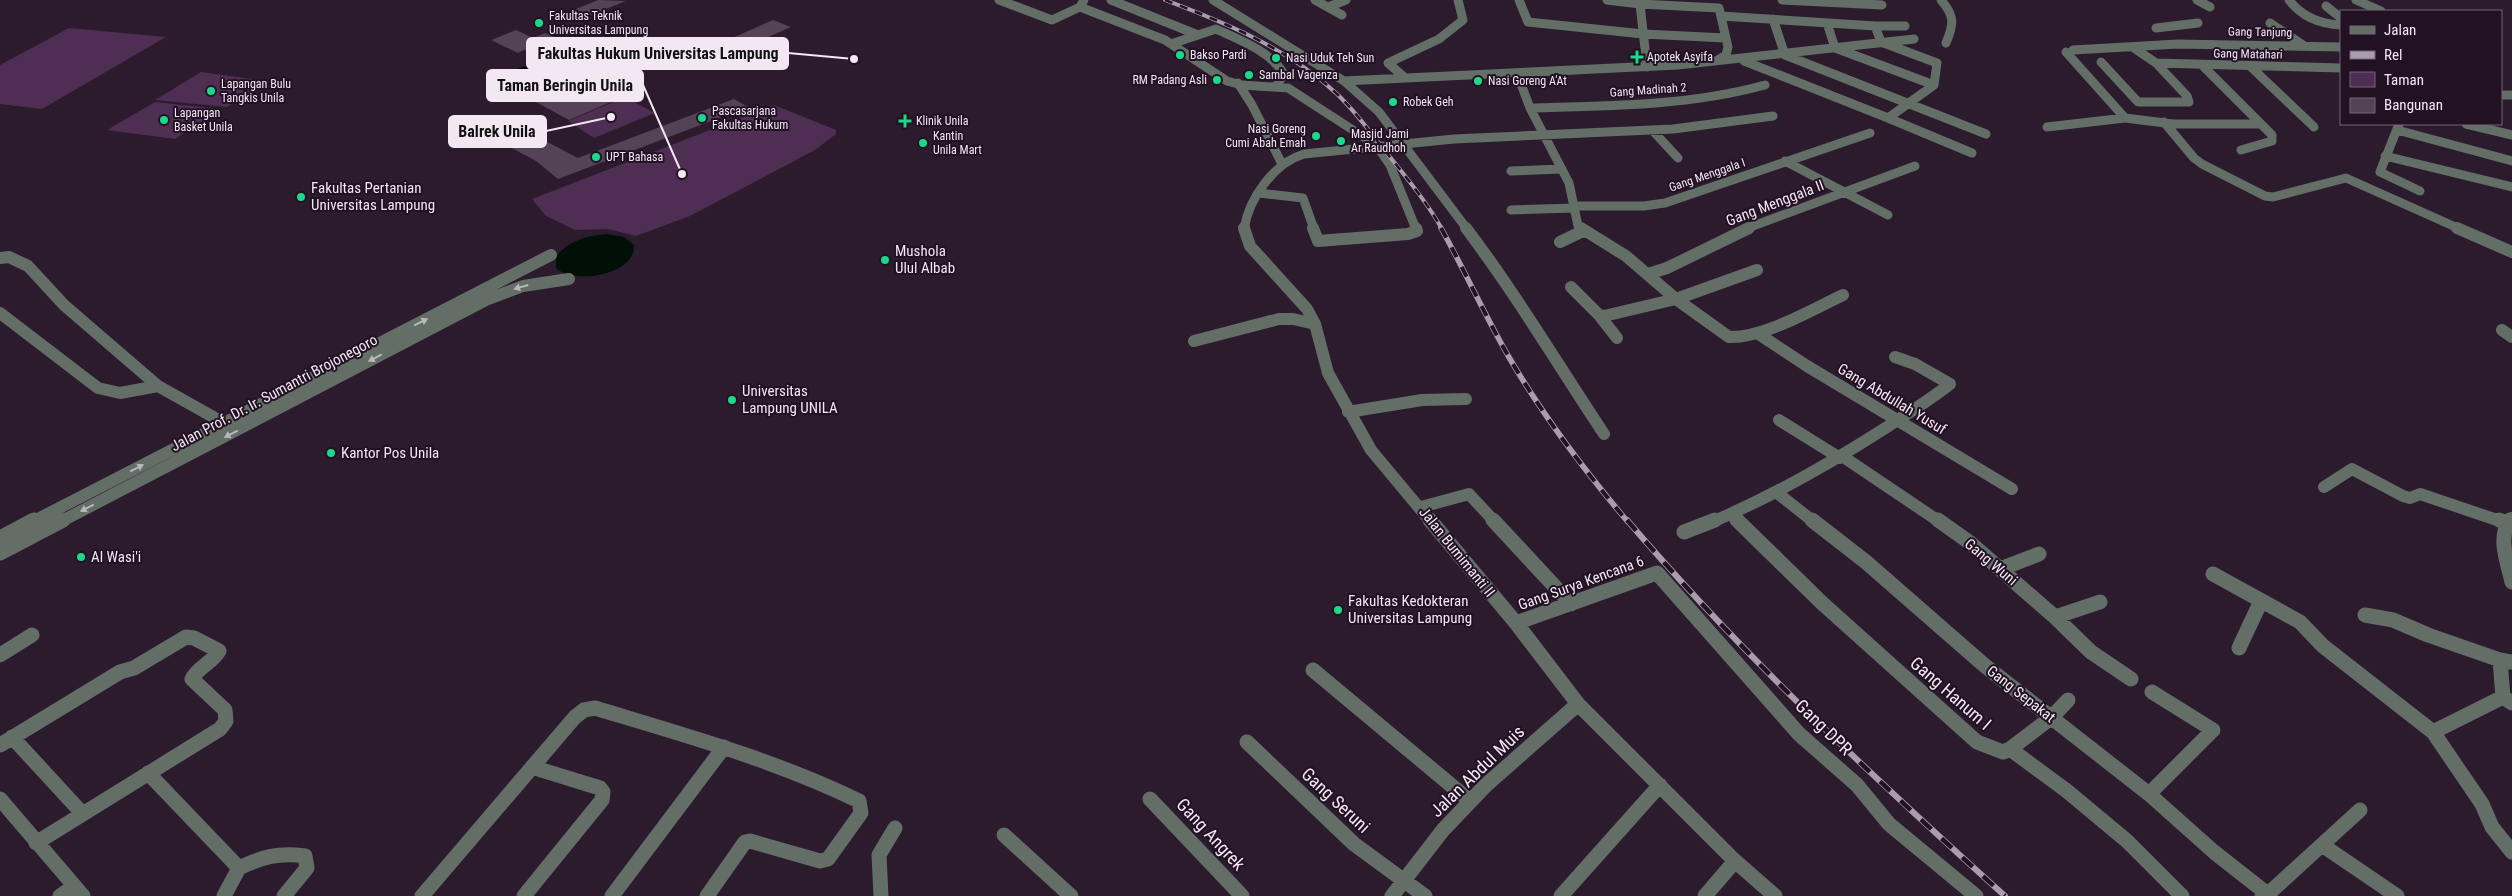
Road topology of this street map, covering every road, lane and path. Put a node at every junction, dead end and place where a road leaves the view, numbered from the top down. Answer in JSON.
{"nodes":[{"id":1,"x":999,"y":0,"type":"edge"},
{"id":2,"x":1111,"y":0,"type":"edge"},
{"id":3,"x":1217,"y":0,"type":"edge"},
{"id":4,"x":1315,"y":0,"type":"edge"},
{"id":5,"x":1346,"y":0,"type":"edge"},
{"id":6,"x":1458,"y":0,"type":"edge"},
{"id":7,"x":1519,"y":0,"type":"edge"},
{"id":8,"x":1607,"y":0,"type":"edge"},
{"id":9,"x":1782,"y":0,"type":"edge"},
{"id":10,"x":1941,"y":0,"type":"edge"},
{"id":11,"x":2197,"y":0,"type":"edge"},
{"id":12,"x":2289,"y":0,"type":"edge"},
{"id":13,"x":2356,"y":0,"type":"edge"},
{"id":14,"x":1082,"y":3,"type":"edge"},
{"id":15,"x":1640,"y":4,"type":"junction"},
{"id":16,"x":1882,"y":5,"type":"dead end"},
{"id":17,"x":2326,"y":6,"type":"dead end"},
{"id":18,"x":1328,"y":7,"type":"junction"},
{"id":19,"x":2210,"y":7,"type":"dead end"},
{"id":20,"x":1719,"y":8,"type":"edge"},
{"id":21,"x":2379,"y":10,"type":"edge"},
{"id":22,"x":1342,"y":15,"type":"dead end"},
{"id":23,"x":2340,"y":17,"type":"edge"},
{"id":24,"x":1773,"y":19,"type":"junction"},
{"id":25,"x":1827,"y":23,"type":"junction"},
{"id":26,"x":2198,"y":23,"type":"dead end"},
{"id":27,"x":2270,"y":23,"type":"dead end"},
{"id":28,"x":2340,"y":25,"type":"edge"},
{"id":29,"x":1875,"y":26,"type":"junction"},
{"id":30,"x":1905,"y":26,"type":"dead end"},
{"id":31,"x":1643,"y":34,"type":"junction"},
{"id":32,"x":1198,"y":35,"type":"junction"},
{"id":33,"x":1726,"y":38,"type":"junction"},
{"id":34,"x":1914,"y":39,"type":"dead end"},
{"id":35,"x":1881,"y":42,"type":"junction"},
{"id":36,"x":1946,"y":43,"type":"dead end"},
{"id":37,"x":1171,"y":44,"type":"junction"},
{"id":38,"x":2178,"y":44,"type":"junction"},
{"id":39,"x":2263,"y":45,"type":"junction"},
{"id":40,"x":2304,"y":45,"type":"junction"},
{"id":41,"x":2340,"y":47,"type":"edge"},
{"id":42,"x":1835,"y":48,"type":"junction"},
{"id":43,"x":2134,"y":48,"type":"dead end"},
{"id":44,"x":1785,"y":55,"type":"junction"},
{"id":45,"x":1740,"y":59,"type":"junction"},
{"id":46,"x":1714,"y":62,"type":"junction"},
{"id":47,"x":2101,"y":62,"type":"dead end"},
{"id":48,"x":2156,"y":63,"type":"junction"},
{"id":49,"x":2202,"y":66,"type":"junction"},
{"id":50,"x":1647,"y":67,"type":"junction"},
{"id":51,"x":2251,"y":67,"type":"junction"},
{"id":52,"x":2287,"y":67,"type":"junction"},
{"id":53,"x":2340,"y":68,"type":"edge"},
{"id":54,"x":1517,"y":73,"type":"junction"},
{"id":55,"x":1404,"y":78,"type":"junction"},
{"id":56,"x":1344,"y":81,"type":"junction"},
{"id":57,"x":1238,"y":83,"type":"junction"},
{"id":58,"x":1277,"y":85,"type":"junction"},
{"id":59,"x":1765,"y":85,"type":"dead end"},
{"id":60,"x":1934,"y":85,"type":"junction"},
{"id":61,"x":1911,"y":104,"type":"junction"},
{"id":62,"x":1530,"y":108,"type":"junction"},
{"id":63,"x":1772,"y":116,"type":"dead end"},
{"id":64,"x":1888,"y":118,"type":"junction"},
{"id":65,"x":2125,"y":118,"type":"junction"},
{"id":66,"x":2164,"y":122,"type":"junction"},
{"id":67,"x":2261,"y":124,"type":"junction"},
{"id":68,"x":2470,"y":125,"type":"edge"},
{"id":69,"x":2047,"y":127,"type":"dead end"},
{"id":70,"x":2314,"y":127,"type":"dead end"},
{"id":71,"x":2398,"y":127,"type":"edge"},
{"id":72,"x":1653,"y":131,"type":"junction"},
{"id":73,"x":1870,"y":132,"type":"dead end"},
{"id":74,"x":1986,"y":134,"type":"dead end"},
{"id":75,"x":1544,"y":135,"type":"junction"},
{"id":76,"x":2512,"y":135,"type":"edge"},
{"id":77,"x":1401,"y":142,"type":"junction"},
{"id":78,"x":1376,"y":145,"type":"junction"},
{"id":79,"x":2241,"y":150,"type":"dead end"},
{"id":80,"x":1972,"y":153,"type":"dead end"},
{"id":81,"x":2385,"y":156,"type":"junction"},
{"id":82,"x":1678,"y":158,"type":"dead end"},
{"id":83,"x":1785,"y":161,"type":"junction"},
{"id":84,"x":2512,"y":161,"type":"edge"},
{"id":85,"x":1282,"y":164,"type":"junction"},
{"id":86,"x":1915,"y":166,"type":"dead end"},
{"id":87,"x":1562,"y":169,"type":"junction"},
{"id":88,"x":1511,"y":171,"type":"dead end"},
{"id":89,"x":2512,"y":187,"type":"edge"},
{"id":90,"x":2420,"y":191,"type":"dead end"},
{"id":91,"x":1259,"y":193,"type":"junction"},
{"id":92,"x":1844,"y":193,"type":"junction"},
{"id":93,"x":1575,"y":207,"type":"junction"},
{"id":94,"x":1511,"y":210,"type":"dead end"},
{"id":95,"x":1888,"y":215,"type":"dead end"},
{"id":96,"x":1583,"y":231,"type":"junction"},
{"id":97,"x":1560,"y":242,"type":"dead end"},
{"id":98,"x":2512,"y":252,"type":"edge"},
{"id":99,"x":551,"y":255,"type":"dead end"},
{"id":100,"x":0,"y":258,"type":"edge"},
{"id":101,"x":1757,"y":270,"type":"dead end"},
{"id":102,"x":1648,"y":274,"type":"junction"},
{"id":103,"x":569,"y":279,"type":"dead end"},
{"id":104,"x":1571,"y":288,"type":"dead end"},
{"id":105,"x":1843,"y":295,"type":"dead end"},
{"id":106,"x":1676,"y":299,"type":"junction"},
{"id":107,"x":0,"y":313,"type":"edge"},
{"id":108,"x":1599,"y":315,"type":"junction"},
{"id":109,"x":1315,"y":324,"type":"junction"},
{"id":110,"x":1757,"y":333,"type":"junction"},
{"id":111,"x":1617,"y":338,"type":"dead end"},
{"id":112,"x":1194,"y":341,"type":"dead end"},
{"id":113,"x":1895,"y":357,"type":"dead end"},
{"id":114,"x":158,"y":386,"type":"junction"},
{"id":115,"x":1466,"y":399,"type":"dead end"},
{"id":116,"x":1348,"y":412,"type":"junction"},
{"id":117,"x":1780,"y":420,"type":"dead end"},
{"id":118,"x":1896,"y":421,"type":"junction"},
{"id":119,"x":224,"y":424,"type":"junction"},
{"id":120,"x":1604,"y":434,"type":"dead end"},
{"id":121,"x":1841,"y":457,"type":"junction"},
{"id":122,"x":2324,"y":487,"type":"dead end"},
{"id":123,"x":2012,"y":489,"type":"dead end"},
{"id":124,"x":1776,"y":492,"type":"junction"},
{"id":125,"x":1421,"y":507,"type":"junction"},
{"id":126,"x":1732,"y":515,"type":"junction"},
{"id":127,"x":2509,"y":521,"type":"edge"},
{"id":128,"x":1684,"y":532,"type":"dead end"},
{"id":129,"x":0,"y":538,"type":"edge"},
{"id":130,"x":0,"y":554,"type":"edge"},
{"id":131,"x":2039,"y":554,"type":"dead end"},
{"id":132,"x":2000,"y":569,"type":"junction"},
{"id":133,"x":1657,"y":573,"type":"joint"},
{"id":134,"x":2213,"y":574,"type":"dead end"},
{"id":135,"x":2512,"y":582,"type":"edge"},
{"id":136,"x":2261,"y":601,"type":"junction"},
{"id":137,"x":2100,"y":602,"type":"dead end"},
{"id":138,"x":1571,"y":604,"type":"junction"},
{"id":139,"x":2365,"y":615,"type":"dead end"},
{"id":140,"x":2055,"y":617,"type":"junction"},
{"id":141,"x":1516,"y":623,"type":"junction"},
{"id":142,"x":32,"y":635,"type":"dead end"},
{"id":143,"x":2238,"y":648,"type":"dead end"},
{"id":144,"x":0,"y":655,"type":"edge"},
{"id":145,"x":2506,"y":661,"type":"edge"},
{"id":146,"x":1313,"y":670,"type":"dead end"},
{"id":147,"x":2132,"y":679,"type":"dead end"},
{"id":148,"x":2152,"y":692,"type":"dead end"},
{"id":149,"x":2068,"y":700,"type":"dead end"},
{"id":150,"x":2508,"y":700,"type":"edge"},
{"id":151,"x":1578,"y":704,"type":"junction"},
{"id":152,"x":2052,"y":717,"type":"junction"},
{"id":153,"x":2433,"y":732,"type":"junction"},
{"id":154,"x":6,"y":741,"type":"edge"},
{"id":155,"x":1247,"y":742,"type":"dead end"},
{"id":156,"x":724,"y":747,"type":"junction"},
{"id":157,"x":2010,"y":750,"type":"junction"},
{"id":158,"x":532,"y":767,"type":"junction"},
{"id":159,"x":148,"y":773,"type":"junction"},
{"id":160,"x":1660,"y":785,"type":"junction"},
{"id":161,"x":2149,"y":794,"type":"junction"},
{"id":162,"x":0,"y":799,"type":"edge"},
{"id":163,"x":1150,"y":799,"type":"dead end"},
{"id":164,"x":1470,"y":801,"type":"junction"},
{"id":165,"x":2360,"y":810,"type":"dead end"},
{"id":166,"x":82,"y":814,"type":"junction"},
{"id":167,"x":895,"y":828,"type":"dead end"},
{"id":168,"x":1004,"y":835,"type":"dead end"},
{"id":169,"x":36,"y":843,"type":"junction"},
{"id":170,"x":2322,"y":845,"type":"junction"},
{"id":171,"x":2512,"y":852,"type":"edge"},
{"id":172,"x":1735,"y":860,"type":"junction"},
{"id":173,"x":239,"y":868,"type":"junction"},
{"id":174,"x":1402,"y":882,"type":"junction"},
{"id":175,"x":79,"y":891,"type":"edge"},
{"id":176,"x":60,"y":896,"type":"edge"},
{"id":177,"x":224,"y":896,"type":"edge"},
{"id":178,"x":284,"y":896,"type":"edge"},
{"id":179,"x":422,"y":896,"type":"edge"},
{"id":180,"x":524,"y":896,"type":"edge"},
{"id":181,"x":612,"y":896,"type":"edge"},
{"id":182,"x":707,"y":896,"type":"edge"},
{"id":183,"x":881,"y":896,"type":"edge"},
{"id":184,"x":1071,"y":896,"type":"edge"},
{"id":185,"x":1242,"y":896,"type":"edge"},
{"id":186,"x":1392,"y":896,"type":"edge"},
{"id":187,"x":1425,"y":896,"type":"edge"},
{"id":188,"x":1561,"y":896,"type":"edge"},
{"id":189,"x":1705,"y":896,"type":"edge"},
{"id":190,"x":1775,"y":896,"type":"edge"},
{"id":191,"x":1976,"y":896,"type":"edge"},
{"id":192,"x":2182,"y":896,"type":"edge"},
{"id":193,"x":2267,"y":896,"type":"edge"},
{"id":194,"x":2397,"y":896,"type":"edge"}],
"edges":[{"from":1,"to":14,"type":"street"},
{"from":2,"to":32,"type":"street"},
{"from":3,"to":56,"type":"street"},
{"from":4,"to":18,"type":"street"},
{"from":5,"to":18,"type":"street"},
{"from":6,"to":55,"type":"street"},
{"from":7,"to":31,"type":"street"},
{"from":8,"to":15,"type":"street"},
{"from":9,"to":16,"type":"street"},
{"from":10,"to":36,"type":"street"},
{"from":11,"to":19,"type":"street"},
{"from":12,"to":28,"type":"street"},
{"from":13,"to":21,"type":"street"},
{"from":14,"to":37,"type":"street"},
{"from":15,"to":20,"type":"street"},
{"from":15,"to":31,"type":"street"},
{"from":17,"to":23,"type":"street"},
{"from":18,"to":22,"type":"street"},
{"from":20,"to":24,"type":"street"},
{"from":20,"to":33,"type":"street"},
{"from":24,"to":25,"type":"street"},
{"from":24,"to":44,"type":"street"},
{"from":25,"to":29,"type":"street"},
{"from":25,"to":42,"type":"street"},
{"from":26,"to":38,"type":"street"},
{"from":27,"to":40,"type":"street"},
{"from":29,"to":30,"type":"street"},
{"from":29,"to":35,"type":"street"},
{"from":31,"to":33,"type":"street"},
{"from":31,"to":50,"type":"street"},
{"from":32,"to":37,"type":"street"},
{"from":32,"to":58,"type":"street"},
{"from":33,"to":46,"type":"street"},
{"from":34,"to":35,"type":"street"},
{"from":35,"to":42,"type":"street"},
{"from":35,"to":60,"type":"street"},
{"from":37,"to":57,"type":"street"},
{"from":38,"to":39,"type":"street","name":"Gang Tanjung"},
{"from":38,"to":65,"type":"street","name":"Gang Tanjung"},
{"from":39,"to":40,"type":"street","name":"Gang Tanjung"},
{"from":39,"to":52,"type":"street"},
{"from":40,"to":41,"type":"street","name":"Gang Tanjung"},
{"from":42,"to":44,"type":"street"},
{"from":42,"to":60,"type":"street"},
{"from":43,"to":48,"type":"street"},
{"from":44,"to":45,"type":"street"},
{"from":44,"to":61,"type":"street"},
{"from":45,"to":46,"type":"street"},
{"from":45,"to":64,"type":"street"},
{"from":46,"to":50,"type":"street"},
{"from":47,"to":48,"type":"street"},
{"from":48,"to":49,"type":"street","name":"Gang Matahari"},
{"from":49,"to":51,"type":"street","name":"Gang Matahari"},
{"from":49,"to":67,"type":"street"},
{"from":50,"to":54,"type":"street"},
{"from":51,"to":52,"type":"street","name":"Gang Matahari"},
{"from":51,"to":70,"type":"street"},
{"from":52,"to":53,"type":"street","name":"Gang Matahari"},
{"from":54,"to":55,"type":"street"},
{"from":54,"to":62,"type":"street"},
{"from":55,"to":56,"type":"street"},
{"from":56,"to":77,"type":"street"},
{"from":57,"to":58,"type":"street"},
{"from":57,"to":85,"type":"street"},
{"from":58,"to":78,"type":"street"},
{"from":59,"to":62,"type":"street","name":"Gang Madinah 2"},
{"from":60,"to":61,"type":"street"},
{"from":61,"to":64,"type":"street"},
{"from":61,"to":74,"type":"street"},
{"from":62,"to":75,"type":"street"},
{"from":63,"to":72,"type":"street"},
{"from":64,"to":80,"type":"street"},
{"from":65,"to":66,"type":"street"},
{"from":65,"to":69,"type":"street"},
{"from":66,"to":67,"type":"street"},
{"from":66,"to":98,"type":"street"},
{"from":67,"to":79,"type":"street"},
{"from":68,"to":76,"type":"street"},
{"from":71,"to":81,"type":"street"},
{"from":71,"to":84,"type":"street"},
{"from":72,"to":75,"type":"street"},
{"from":72,"to":82,"type":"street"},
{"from":73,"to":83,"type":"street","name":"Gang Menggala I"},
{"from":75,"to":77,"type":"street"},
{"from":75,"to":87,"type":"street"},
{"from":77,"to":78,"type":"street"},
{"from":77,"to":120,"type":"street"},
{"from":78,"to":85,"type":"street"},
{"from":78,"to":91,"type":"street"},
{"from":81,"to":89,"type":"street"},
{"from":81,"to":90,"type":"street"},
{"from":83,"to":92,"type":"street"},
{"from":83,"to":93,"type":"street","name":"Gang Menggala I"},
{"from":85,"to":91,"type":"street","name":"Jalan Bumimanti II"},
{"from":86,"to":92,"type":"street","name":"Gang Menggala II"},
{"from":87,"to":88,"type":"street"},
{"from":87,"to":93,"type":"street"},
{"from":91,"to":109,"type":"street","name":"Jalan Bumimanti II"},
{"from":92,"to":95,"type":"street"},
{"from":92,"to":102,"type":"street","name":"Gang Menggala II"},
{"from":93,"to":94,"type":"street","name":"Gang Menggala I"},
{"from":93,"to":96,"type":"street"},
{"from":96,"to":97,"type":"street"},
{"from":96,"to":102,"type":"street"},
{"from":119,"to":99,"type":"street","name":"Jalan Prof. Dr. Ir. Sumantri Brojonegoro","one_way":true},
{"from":100,"to":114,"type":"street"},
{"from":101,"to":106,"type":"street"},
{"from":102,"to":106,"type":"street"},
{"from":103,"to":130,"type":"street","name":"Jalan Prof. Dr. Ir. Sumantri Brojonegoro","one_way":true},
{"from":104,"to":108,"type":"street"},
{"from":105,"to":110,"type":"street"},
{"from":106,"to":108,"type":"street"},
{"from":106,"to":110,"type":"street"},
{"from":107,"to":114,"type":"street"},
{"from":108,"to":111,"type":"street"},
{"from":109,"to":112,"type":"street"},
{"from":109,"to":116,"type":"street","name":"Jalan Bumimanti II"},
{"from":110,"to":118,"type":"street","name":"Gang Abdullah Yusuf"},
{"from":113,"to":118,"type":"street"},
{"from":114,"to":119,"type":"street"},
{"from":115,"to":116,"type":"street"},
{"from":116,"to":125,"type":"street","name":"Jalan Bumimanti II"},
{"from":117,"to":121,"type":"street","name":"Gang Wuni"},
{"from":118,"to":121,"type":"street"},
{"from":118,"to":123,"type":"street","name":"Gang Abdullah Yusuf"},
{"from":129,"to":119,"type":"street","name":"Jalan Prof. Dr. Ir. Sumantri Brojonegoro","one_way":true},
{"from":121,"to":124,"type":"street"},
{"from":121,"to":132,"type":"street","name":"Gang Wuni"},
{"from":122,"to":127,"type":"street"},
{"from":124,"to":126,"type":"street"},
{"from":124,"to":152,"type":"street","name":"Gang Sepakat"},
{"from":125,"to":138,"type":"street"},
{"from":125,"to":141,"type":"street","name":"Jalan Bumimanti II"},
{"from":126,"to":128,"type":"street"},
{"from":126,"to":157,"type":"street","name":"Gang Hanum I"},
{"from":127,"to":135,"type":"street"},
{"from":131,"to":132,"type":"street"},
{"from":132,"to":140,"type":"street","name":"Gang Wuni"},
{"from":133,"to":138,"type":"street","name":"Gang Surya Kencana 6"},
{"from":133,"to":191,"type":"street","name":"Gang DPR"},
{"from":134,"to":136,"type":"street"},
{"from":136,"to":143,"type":"street"},
{"from":136,"to":153,"type":"street"},
{"from":137,"to":140,"type":"street"},
{"from":138,"to":141,"type":"street","name":"Gang Surya Kencana 6"},
{"from":139,"to":145,"type":"street"},
{"from":140,"to":147,"type":"street","name":"Gang Wuni"},
{"from":141,"to":151,"type":"street","name":"Jalan Bumimanti II"},
{"from":142,"to":144,"type":"street"},
{"from":145,"to":150,"type":"street"},
{"from":146,"to":164,"type":"street"},
{"from":148,"to":161,"type":"street"},
{"from":149,"to":152,"type":"street"},
{"from":150,"to":153,"type":"street"},
{"from":151,"to":160,"type":"street","name":"Jalan Bumimanti II"},
{"from":151,"to":164,"type":"street","name":"Jalan Abdul Muis"},
{"from":152,"to":157,"type":"street"},
{"from":152,"to":161,"type":"street","name":"Gang Sepakat"},
{"from":153,"to":171,"type":"street"},
{"from":154,"to":159,"type":"street"},
{"from":154,"to":166,"type":"street"},
{"from":155,"to":174,"type":"street","name":"Gang Seruni"},
{"from":156,"to":158,"type":"street"},
{"from":156,"to":181,"type":"street"},
{"from":156,"to":182,"type":"street"},
{"from":157,"to":192,"type":"street","name":"Gang Hanum I"},
{"from":158,"to":179,"type":"street"},
{"from":158,"to":180,"type":"street"},
{"from":159,"to":166,"type":"street"},
{"from":159,"to":173,"type":"street"},
{"from":160,"to":172,"type":"street","name":"Jalan Bumimanti II"},
{"from":160,"to":188,"type":"street"},
{"from":161,"to":193,"type":"street","name":"Gang Sepakat"},
{"from":162,"to":169,"type":"street"},
{"from":163,"to":185,"type":"street","name":"Gang Angrek"},
{"from":164,"to":174,"type":"street","name":"Jalan Abdul Muis"},
{"from":165,"to":170,"type":"street"},
{"from":166,"to":169,"type":"street"},
{"from":167,"to":183,"type":"street"},
{"from":168,"to":184,"type":"street"},
{"from":169,"to":175,"type":"street"},
{"from":170,"to":193,"type":"street"},
{"from":170,"to":194,"type":"street"},
{"from":172,"to":189,"type":"street"},
{"from":172,"to":190,"type":"street","name":"Jalan Bumimanti II"},
{"from":173,"to":177,"type":"street"},
{"from":173,"to":178,"type":"street"},
{"from":174,"to":186,"type":"street","name":"Jalan Abdul Muis"},
{"from":174,"to":187,"type":"street","name":"Gang Seruni"},
{"from":175,"to":176,"type":"street"}]}
